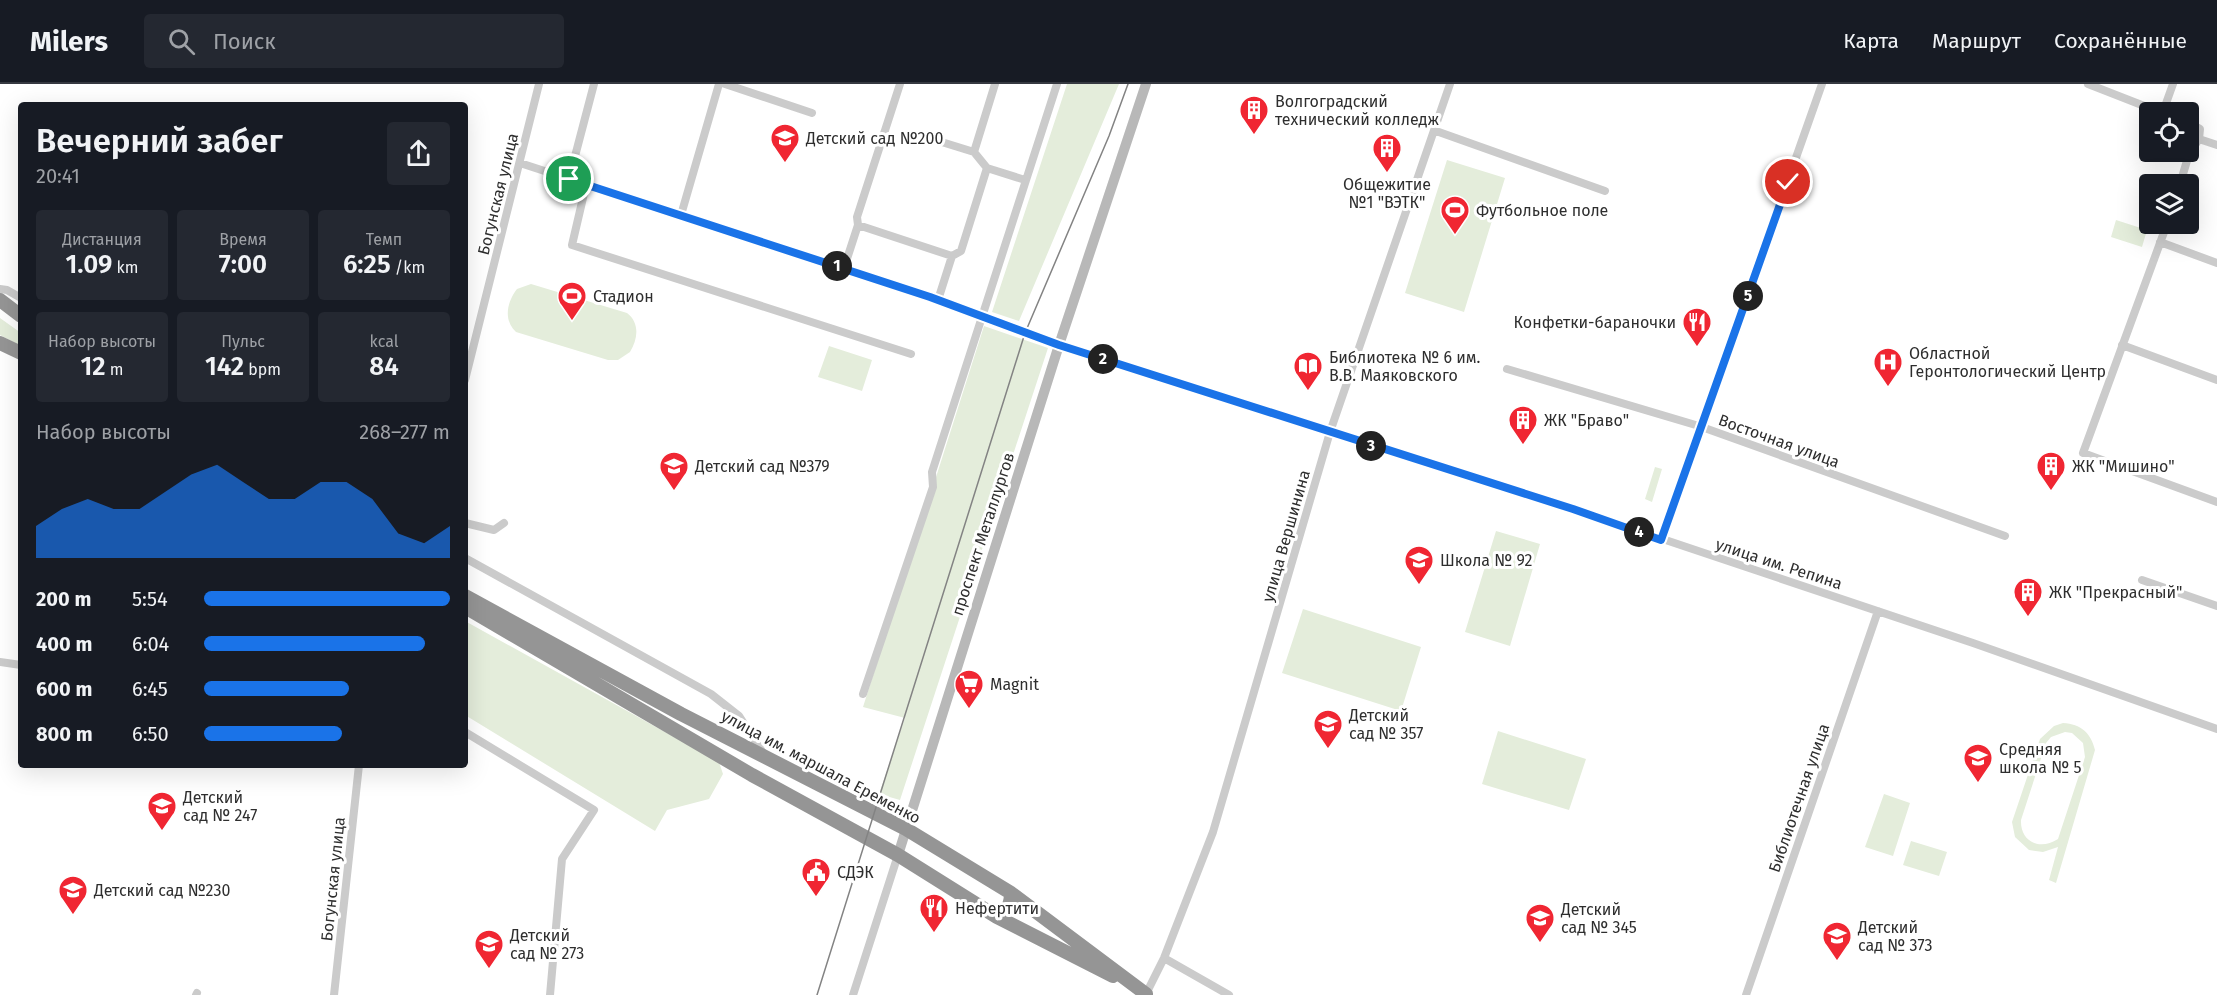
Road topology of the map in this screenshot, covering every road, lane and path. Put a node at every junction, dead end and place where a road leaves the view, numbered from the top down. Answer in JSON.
{"nodes":[{"id":1,"x":539,"y":84,"type":"edge"},
{"id":2,"x":594,"y":84,"type":"edge"},
{"id":3,"x":719,"y":84,"type":"edge"},
{"id":4,"x":725,"y":84,"type":"edge"},
{"id":5,"x":900,"y":84,"type":"edge"},
{"id":6,"x":995,"y":84,"type":"edge"},
{"id":7,"x":1057,"y":84,"type":"edge"},
{"id":8,"x":1146,"y":84,"type":"edge"},
{"id":9,"x":1450,"y":84,"type":"edge"},
{"id":10,"x":1821,"y":84,"type":"edge"},
{"id":11,"x":2088,"y":84,"type":"edge"},
{"id":12,"x":2173,"y":84,"type":"edge"},
{"id":13,"x":2170,"y":102,"type":"edge"},
{"id":14,"x":2139,"y":104,"type":"edge"},
{"id":15,"x":812,"y":113,"type":"dead end"},
{"id":16,"x":2199,"y":128,"type":"edge"},
{"id":17,"x":1436,"y":131,"type":"junction"},
{"id":18,"x":932,"y":139,"type":"dead end"},
{"id":19,"x":2199,"y":139,"type":"joint"},
{"id":20,"x":2217,"y":145,"type":"edge"},
{"id":21,"x":974,"y":152,"type":"junction"},
{"id":22,"x":520,"y":163,"type":"junction"},
{"id":23,"x":987,"y":168,"type":"junction"},
{"id":24,"x":569,"y":179,"type":"junction"},
{"id":25,"x":1025,"y":180,"type":"junction"},
{"id":26,"x":586,"y":184,"type":"junction"},
{"id":27,"x":1605,"y":191,"type":"dead end"},
{"id":28,"x":681,"y":215,"type":"junction"},
{"id":29,"x":858,"y":225,"type":"junction"},
{"id":30,"x":2163,"y":234,"type":"edge"},
{"id":31,"x":2160,"y":242,"type":"junction"},
{"id":32,"x":952,"y":256,"type":"junction"},
{"id":33,"x":2217,"y":262,"type":"edge"},
{"id":34,"x":844,"y":268,"type":"junction"},
{"id":35,"x":0,"y":290,"type":"edge"},
{"id":36,"x":18,"y":297,"type":"edge"},
{"id":37,"x":0,"y":300,"type":"edge"},
{"id":38,"x":939,"y":300,"type":"junction"},
{"id":39,"x":18,"y":314,"type":"edge"},
{"id":40,"x":981,"y":316,"type":"junction"},
{"id":41,"x":0,"y":343,"type":"edge"},
{"id":42,"x":1059,"y":345,"type":"junction"},
{"id":43,"x":2122,"y":345,"type":"junction"},
{"id":44,"x":18,"y":352,"type":"edge"},
{"id":45,"x":911,"y":354,"type":"dead end"},
{"id":46,"x":468,"y":368,"type":"edge"},
{"id":47,"x":1507,"y":369,"type":"dead end"},
{"id":48,"x":2217,"y":380,"type":"edge"},
{"id":49,"x":1699,"y":426,"type":"junction"},
{"id":50,"x":1330,"y":432,"type":"junction"},
{"id":51,"x":2217,"y":502,"type":"edge"},
{"id":52,"x":504,"y":523,"type":"dead end"},
{"id":53,"x":468,"y":524,"type":"edge"},
{"id":54,"x":2005,"y":536,"type":"dead end"},
{"id":55,"x":1661,"y":540,"type":"junction"},
{"id":56,"x":468,"y":560,"type":"edge"},
{"id":57,"x":2142,"y":580,"type":"dead end"},
{"id":58,"x":468,"y":598,"type":"edge"},
{"id":59,"x":2217,"y":606,"type":"edge"},
{"id":60,"x":468,"y":609,"type":"edge"},
{"id":61,"x":1878,"y":611,"type":"junction"},
{"id":62,"x":0,"y":662,"type":"edge"},
{"id":63,"x":18,"y":665,"type":"edge"},
{"id":64,"x":864,"y":694,"type":"dead end"},
{"id":65,"x":2217,"y":729,"type":"edge"},
{"id":66,"x":468,"y":734,"type":"edge"},
{"id":67,"x":764,"y":754,"type":"junction"},
{"id":68,"x":358,"y":768,"type":"edge"},
{"id":69,"x":752,"y":775,"type":"junction"},
{"id":70,"x":906,"y":829,"type":"junction"},
{"id":71,"x":897,"y":855,"type":"junction"},
{"id":72,"x":1011,"y":893,"type":"junction"},
{"id":73,"x":997,"y":917,"type":"junction"},
{"id":74,"x":1164,"y":958,"type":"junction"},
{"id":75,"x":1148,"y":994,"type":"edge"},
{"id":76,"x":334,"y":995,"type":"edge"},
{"id":77,"x":550,"y":995,"type":"edge"},
{"id":78,"x":853,"y":995,"type":"edge"},
{"id":79,"x":1229,"y":995,"type":"edge"},
{"id":80,"x":1746,"y":995,"type":"edge"}],
"edges":[{"from":1,"to":22,"type":"street","name":"Богунская улица"},
{"from":2,"to":24,"type":"street"},
{"from":3,"to":28,"type":"street"},
{"from":4,"to":15,"type":"street"},
{"from":5,"to":29,"type":"street"},
{"from":6,"to":21,"type":"street"},
{"from":7,"to":25,"type":"street"},
{"from":8,"to":42,"type":"main road","name":"проспект Металлургов"},
{"from":9,"to":17,"type":"street","name":"улица Вершинина"},
{"from":10,"to":49,"type":"street"},
{"from":11,"to":14,"type":"street"},
{"from":12,"to":13,"type":"street"},
{"from":16,"to":19,"type":"street"},
{"from":17,"to":27,"type":"street"},
{"from":17,"to":50,"type":"street","name":"улица Вершинина"},
{"from":18,"to":21,"type":"street"},
{"from":19,"to":20,"type":"street"},
{"from":21,"to":23,"type":"street"},
{"from":22,"to":24,"type":"street","name":"улица им. Репина"},
{"from":22,"to":46,"type":"street","name":"Богунская улица"},
{"from":23,"to":25,"type":"street"},
{"from":23,"to":32,"type":"street"},
{"from":24,"to":26,"type":"street","name":"улица им. Репина"},
{"from":25,"to":40,"type":"street"},
{"from":26,"to":28,"type":"street","name":"улица им. Репина"},
{"from":26,"to":45,"type":"street"},
{"from":28,"to":34,"type":"street","name":"улица им. Репина"},
{"from":29,"to":32,"type":"street"},
{"from":29,"to":34,"type":"street"},
{"from":30,"to":31,"type":"street"},
{"from":31,"to":33,"type":"street"},
{"from":31,"to":43,"type":"street"},
{"from":32,"to":38,"type":"street"},
{"from":34,"to":38,"type":"street","name":"улица им. Репина"},
{"from":35,"to":36,"type":"street"},
{"from":37,"to":39,"type":"highway"},
{"from":38,"to":40,"type":"street","name":"улица им. Репина"},
{"from":40,"to":42,"type":"street","name":"улица им. Репина"},
{"from":40,"to":64,"type":"street"},
{"from":41,"to":44,"type":"highway"},
{"from":42,"to":50,"type":"street","name":"улица им. Репина"},
{"from":42,"to":70,"type":"main road","name":"проспект Металлургов"},
{"from":43,"to":48,"type":"street"},
{"from":43,"to":51,"type":"street"},
{"from":47,"to":49,"type":"street","name":"Восточная улица"},
{"from":49,"to":54,"type":"street","name":"Восточная улица"},
{"from":49,"to":55,"type":"street"},
{"from":50,"to":55,"type":"street","name":"улица им. Репина"},
{"from":50,"to":74,"type":"street","name":"улица Вершинина"},
{"from":52,"to":53,"type":"street"},
{"from":55,"to":61,"type":"street","name":"улица им. Репина"},
{"from":56,"to":67,"type":"street"},
{"from":57,"to":59,"type":"street"},
{"from":58,"to":67,"type":"highway","name":"улица им. маршала Еременко"},
{"from":60,"to":69,"type":"highway"},
{"from":61,"to":65,"type":"street","name":"улица им. Репина"},
{"from":61,"to":80,"type":"street","name":"Библиотечная улица"},
{"from":62,"to":63,"type":"street"},
{"from":66,"to":77,"type":"street"},
{"from":67,"to":69,"type":"highway"},
{"from":67,"to":70,"type":"highway","name":"улица им. маршала Еременко"},
{"from":68,"to":76,"type":"street","name":"Богунская улица"},
{"from":69,"to":71,"type":"highway"},
{"from":70,"to":71,"type":"main road","name":"проспект Металлургов"},
{"from":70,"to":72,"type":"highway","name":"улица им. маршала Еременко"},
{"from":71,"to":73,"type":"highway"},
{"from":71,"to":78,"type":"street","name":"проспект Металлургов"},
{"from":72,"to":73,"type":"highway"},
{"from":72,"to":75,"type":"highway","name":"улица им. маршала Еременко"},
{"from":73,"to":75,"type":"highway"},
{"from":74,"to":75,"type":"street","name":"улица Вершинина"},
{"from":74,"to":79,"type":"street"}]}
